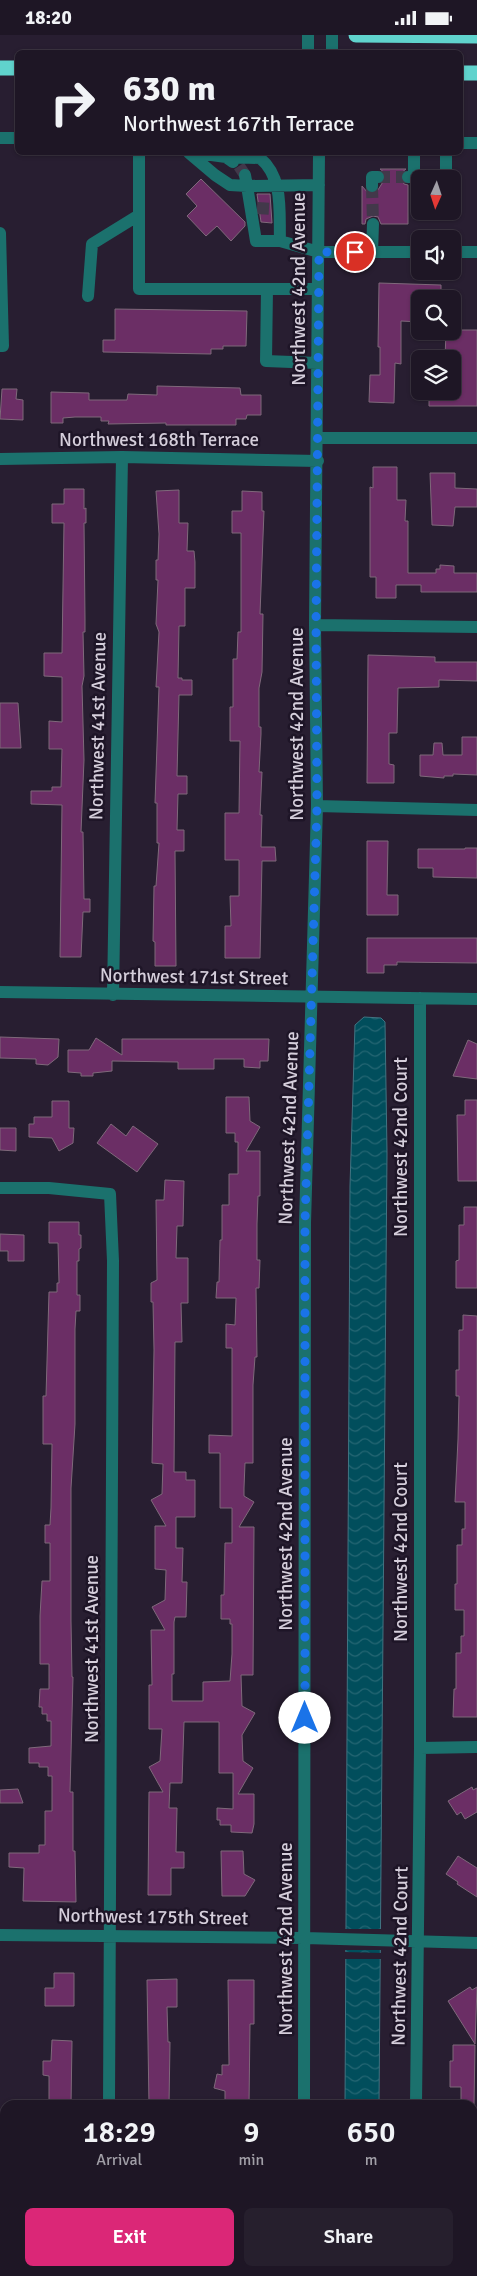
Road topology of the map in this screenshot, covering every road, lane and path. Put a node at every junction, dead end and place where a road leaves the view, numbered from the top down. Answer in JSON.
{"nodes":[{"id":1,"x":308,"y":35,"type":"edge"},
{"id":2,"x":332,"y":35,"type":"edge"},
{"id":3,"x":356,"y":35,"type":"edge"},
{"id":4,"x":383,"y":35,"type":"edge"},
{"id":5,"x":477,"y":37,"type":"edge"},
{"id":6,"x":308,"y":50,"type":"edge"},
{"id":7,"x":332,"y":50,"type":"edge"},
{"id":8,"x":0,"y":67,"type":"edge"},
{"id":9,"x":15,"y":68,"type":"edge"},
{"id":10,"x":463,"y":73,"type":"edge"},
{"id":11,"x":477,"y":73,"type":"edge"},
{"id":12,"x":0,"y":138,"type":"edge"},
{"id":13,"x":15,"y":138,"type":"edge"},
{"id":14,"x":463,"y":143,"type":"edge"},
{"id":15,"x":477,"y":143,"type":"edge"},
{"id":16,"x":139,"y":155,"type":"edge"},
{"id":17,"x":192,"y":155,"type":"edge"},
{"id":18,"x":212,"y":155,"type":"edge"},
{"id":19,"x":319,"y":155,"type":"edge"},
{"id":20,"x":414,"y":155,"type":"edge"},
{"id":21,"x":446,"y":155,"type":"edge"},
{"id":22,"x":226,"y":157,"type":"junction"},
{"id":23,"x":446,"y":170,"type":"edge"},
{"id":24,"x":243,"y":176,"type":"junction"},
{"id":25,"x":408,"y":177,"type":"dead end"},
{"id":26,"x":319,"y":185,"type":"junction"},
{"id":27,"x":278,"y":186,"type":"junction"},
{"id":28,"x":139,"y":215,"type":"junction"},
{"id":29,"x":373,"y":224,"type":"tunnel mouth"},
{"id":30,"x":0,"y":233,"type":"edge"},
{"id":31,"x":280,"y":241,"type":"junction"},
{"id":32,"x":319,"y":252,"type":"junction"},
{"id":33,"x":372,"y":252,"type":"junction"},
{"id":34,"x":411,"y":252,"type":"edge"},
{"id":35,"x":461,"y":252,"type":"edge"},
{"id":36,"x":477,"y":252,"type":"edge"},
{"id":37,"x":268,"y":289,"type":"junction"},
{"id":38,"x":318,"y":289,"type":"junction"},
{"id":39,"x":88,"y":296,"type":"dead end"},
{"id":40,"x":0,"y":346,"type":"edge"},
{"id":41,"x":317,"y":363,"type":"junction"},
{"id":42,"x":317,"y":438,"type":"junction"},
{"id":43,"x":477,"y":439,"type":"edge"},
{"id":44,"x":122,"y":457,"type":"junction"},
{"id":45,"x":0,"y":459,"type":"edge"},
{"id":46,"x":318,"y":461,"type":"junction"},
{"id":47,"x":316,"y":625,"type":"junction"},
{"id":48,"x":477,"y":627,"type":"edge"},
{"id":49,"x":317,"y":806,"type":"junction"},
{"id":50,"x":477,"y":810,"type":"edge"},
{"id":51,"x":0,"y":992,"type":"edge"},
{"id":52,"x":113,"y":995,"type":"junction"},
{"id":53,"x":312,"y":997,"type":"junction"},
{"id":54,"x":420,"y":999,"type":"junction"},
{"id":55,"x":477,"y":999,"type":"edge"},
{"id":56,"x":0,"y":1188,"type":"edge"},
{"id":57,"x":477,"y":1747,"type":"edge"},
{"id":58,"x":420,"y":1748,"type":"junction"},
{"id":59,"x":0,"y":1935,"type":"edge"},
{"id":60,"x":109,"y":1935,"type":"junction"},
{"id":61,"x":305,"y":1938,"type":"junction"},
{"id":62,"x":419,"y":1941,"type":"junction"},
{"id":63,"x":477,"y":1943,"type":"edge"},
{"id":64,"x":109,"y":2100,"type":"edge"},
{"id":65,"x":304,"y":2100,"type":"edge"},
{"id":66,"x":416,"y":2100,"type":"edge"}],
"edges":[{"from":1,"to":6,"type":"street"},
{"from":2,"to":7,"type":"street"},
{"from":3,"to":4,"type":"highway"},
{"from":4,"to":5,"type":"highway"},
{"from":8,"to":9,"type":"highway"},
{"from":10,"to":11,"type":"highway"},
{"from":12,"to":13,"type":"street"},
{"from":14,"to":15,"type":"street"},
{"from":16,"to":28,"type":"street"},
{"from":17,"to":24,"type":"street"},
{"from":18,"to":22,"type":"street"},
{"from":19,"to":26,"type":"street","name":"Northwest 42nd Avenue"},
{"from":20,"to":25,"type":"street"},
{"from":21,"to":23,"type":"street"},
{"from":22,"to":24,"type":"street"},
{"from":22,"to":27,"type":"street"},
{"from":24,"to":27,"type":"street"},
{"from":24,"to":31,"type":"street"},
{"from":26,"to":27,"type":"street"},
{"from":26,"to":32,"type":"street","name":"Northwest 42nd Avenue"},
{"from":27,"to":31,"type":"street"},
{"from":28,"to":37,"type":"street"},
{"from":28,"to":39,"type":"street"},
{"from":29,"to":33,"type":"street"},
{"from":30,"to":40,"type":"street"},
{"from":31,"to":32,"type":"street"},
{"from":32,"to":33,"type":"street"},
{"from":32,"to":38,"type":"street","name":"Northwest 42nd Avenue"},
{"from":33,"to":34,"type":"street"},
{"from":35,"to":36,"type":"street"},
{"from":37,"to":38,"type":"street"},
{"from":37,"to":41,"type":"street"},
{"from":38,"to":41,"type":"street","name":"Northwest 42nd Avenue"},
{"from":41,"to":42,"type":"street","name":"Northwest 42nd Avenue"},
{"from":42,"to":43,"type":"street"},
{"from":42,"to":46,"type":"street","name":"Northwest 42nd Avenue"},
{"from":44,"to":45,"type":"street","name":"Northwest 168th Terrace"},
{"from":44,"to":46,"type":"street","name":"Northwest 168th Terrace"},
{"from":44,"to":52,"type":"street","name":"Northwest 41st Avenue"},
{"from":46,"to":47,"type":"street","name":"Northwest 42nd Avenue"},
{"from":47,"to":48,"type":"street"},
{"from":47,"to":49,"type":"street","name":"Northwest 42nd Avenue"},
{"from":49,"to":50,"type":"street"},
{"from":49,"to":53,"type":"street","name":"Northwest 42nd Avenue"},
{"from":51,"to":52,"type":"street","name":"Northwest 171st Street"},
{"from":52,"to":53,"type":"street","name":"Northwest 171st Street"},
{"from":53,"to":54,"type":"street","name":"Northwest 171st Street"},
{"from":53,"to":61,"type":"street","name":"Northwest 42nd Avenue"},
{"from":54,"to":55,"type":"street","name":"Northwest 171st Street"},
{"from":54,"to":58,"type":"street","name":"Northwest 42nd Court"},
{"from":56,"to":60,"type":"street","name":"Northwest 41st Avenue"},
{"from":57,"to":58,"type":"street"},
{"from":58,"to":62,"type":"street","name":"Northwest 42nd Court"},
{"from":59,"to":60,"type":"street","name":"Northwest 175th Street"},
{"from":60,"to":61,"type":"street","name":"Northwest 175th Street"},
{"from":60,"to":64,"type":"street","name":"Northwest 41st Avenue"},
{"from":61,"to":62,"type":"street","name":"Northwest 175th Street"},
{"from":61,"to":65,"type":"street","name":"Northwest 42nd Avenue"},
{"from":62,"to":63,"type":"street","name":"Northwest 175th Street"},
{"from":62,"to":66,"type":"street","name":"Northwest 42nd Court"}]}
